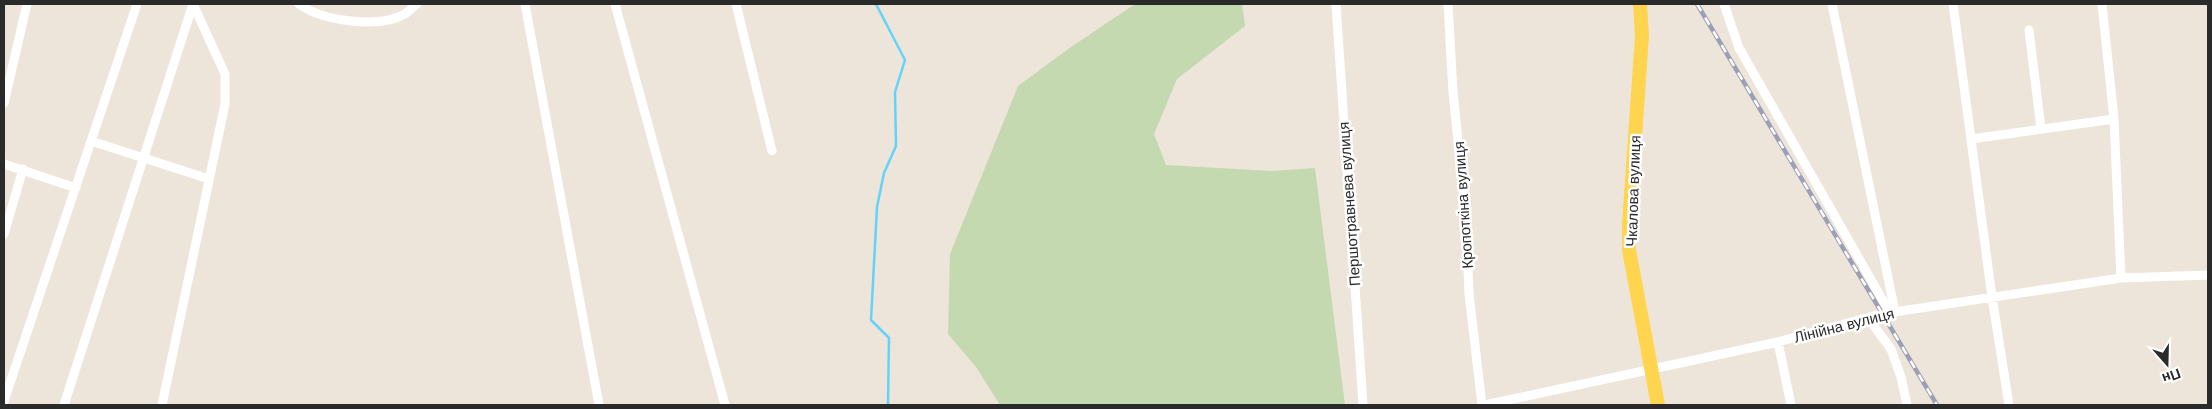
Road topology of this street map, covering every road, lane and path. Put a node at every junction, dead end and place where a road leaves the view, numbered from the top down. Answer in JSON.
{"nodes":[{"id":1,"x":27,"y":4,"type":"edge"},
{"id":2,"x":137,"y":4,"type":"edge"},
{"id":3,"x":193,"y":4,"type":"edge"},
{"id":4,"x":300,"y":4,"type":"edge"},
{"id":5,"x":417,"y":4,"type":"edge"},
{"id":6,"x":525,"y":4,"type":"edge"},
{"id":7,"x":615,"y":4,"type":"edge"},
{"id":8,"x":736,"y":4,"type":"edge"},
{"id":9,"x":1336,"y":4,"type":"edge"},
{"id":10,"x":1448,"y":4,"type":"edge"},
{"id":11,"x":1640,"y":4,"type":"edge"},
{"id":12,"x":1724,"y":4,"type":"edge"},
{"id":13,"x":1832,"y":4,"type":"edge"},
{"id":14,"x":1953,"y":4,"type":"edge"},
{"id":15,"x":2102,"y":4,"type":"edge"},
{"id":16,"x":2029,"y":30,"type":"dead end"},
{"id":17,"x":4,"y":103,"type":"edge"},
{"id":18,"x":2114,"y":119,"type":"junction"},
{"id":19,"x":2042,"y":129,"type":"junction"},
{"id":20,"x":1971,"y":139,"type":"junction"},
{"id":21,"x":91,"y":141,"type":"junction"},
{"id":22,"x":772,"y":150,"type":"dead end"},
{"id":23,"x":143,"y":157,"type":"junction"},
{"id":24,"x":4,"y":164,"type":"edge"},
{"id":25,"x":23,"y":169,"type":"junction"},
{"id":26,"x":209,"y":179,"type":"junction"},
{"id":27,"x":76,"y":188,"type":"junction"},
{"id":28,"x":4,"y":234,"type":"edge"},
{"id":29,"x":2208,"y":275,"type":"edge"},
{"id":30,"x":2121,"y":278,"type":"junction"},
{"id":31,"x":1992,"y":297,"type":"junction"},
{"id":32,"x":1892,"y":313,"type":"junction"},
{"id":33,"x":1868,"y":318,"type":"junction"},
{"id":34,"x":1778,"y":342,"type":"junction"},
{"id":35,"x":1651,"y":370,"type":"junction"},
{"id":36,"x":4,"y":401,"type":"edge"},
{"id":37,"x":64,"y":405,"type":"edge"},
{"id":38,"x":162,"y":405,"type":"edge"},
{"id":39,"x":599,"y":405,"type":"edge"},
{"id":40,"x":725,"y":405,"type":"edge"},
{"id":41,"x":1363,"y":405,"type":"edge"},
{"id":42,"x":1484,"y":405,"type":"edge"},
{"id":43,"x":1658,"y":405,"type":"edge"},
{"id":44,"x":1791,"y":405,"type":"edge"},
{"id":45,"x":1907,"y":405,"type":"edge"},
{"id":46,"x":2009,"y":405,"type":"edge"}],
"edges":[{"from":1,"to":17,"type":"street"},
{"from":2,"to":21,"type":"street"},
{"from":3,"to":23,"type":"street"},
{"from":3,"to":26,"type":"street"},
{"from":4,"to":5,"type":"street"},
{"from":6,"to":39,"type":"street"},
{"from":7,"to":40,"type":"street"},
{"from":8,"to":22,"type":"street"},
{"from":9,"to":41,"type":"street","name":"Першотравнева вулиця"},
{"from":10,"to":42,"type":"street","name":"Кропоткіна вулиця"},
{"from":11,"to":35,"type":"main road","name":"Чкалова вулиця"},
{"from":12,"to":32,"type":"street"},
{"from":13,"to":32,"type":"street"},
{"from":14,"to":20,"type":"street"},
{"from":15,"to":18,"type":"street"},
{"from":16,"to":19,"type":"street"},
{"from":18,"to":19,"type":"street"},
{"from":18,"to":30,"type":"street"},
{"from":19,"to":20,"type":"street"},
{"from":20,"to":31,"type":"street"},
{"from":21,"to":23,"type":"street"},
{"from":21,"to":27,"type":"street"},
{"from":23,"to":26,"type":"street"},
{"from":23,"to":37,"type":"street"},
{"from":24,"to":25,"type":"street"},
{"from":25,"to":27,"type":"street"},
{"from":25,"to":28,"type":"street"},
{"from":26,"to":38,"type":"street"},
{"from":27,"to":36,"type":"street"},
{"from":29,"to":30,"type":"street","name":"Лінійна вулиця"},
{"from":30,"to":31,"type":"street","name":"Лінійна вулиця"},
{"from":31,"to":32,"type":"street","name":"Лінійна вулиця"},
{"from":31,"to":46,"type":"street"},
{"from":32,"to":33,"type":"street","name":"Лінійна вулиця"},
{"from":33,"to":34,"type":"street","name":"Лінійна вулиця"},
{"from":33,"to":45,"type":"street"},
{"from":34,"to":35,"type":"street","name":"Лінійна вулиця"},
{"from":34,"to":44,"type":"street"},
{"from":35,"to":42,"type":"street","name":"Лінійна вулиця"},
{"from":35,"to":43,"type":"main road","name":"Чкалова вулиця"}]}
